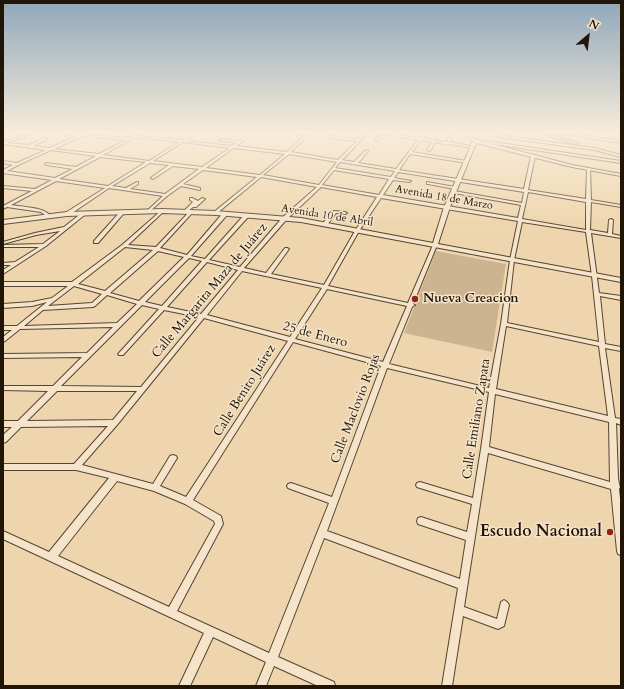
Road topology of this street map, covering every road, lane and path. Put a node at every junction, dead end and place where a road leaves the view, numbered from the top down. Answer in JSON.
{"nodes":[{"id":1,"x":15,"y":165,"type":"edge"},
{"id":2,"x":55,"y":165,"type":"edge"},
{"id":3,"x":81,"y":165,"type":"edge"},
{"id":4,"x":144,"y":165,"type":"edge"},
{"id":5,"x":172,"y":165,"type":"edge"},
{"id":6,"x":173,"y":165,"type":"edge"},
{"id":7,"x":206,"y":165,"type":"edge"},
{"id":8,"x":274,"y":165,"type":"edge"},
{"id":9,"x":336,"y":165,"type":"edge"},
{"id":10,"x":362,"y":165,"type":"edge"},
{"id":11,"x":402,"y":165,"type":"edge"},
{"id":12,"x":465,"y":165,"type":"edge"},
{"id":13,"x":531,"y":165,"type":"edge"},
{"id":14,"x":570,"y":165,"type":"edge"},
{"id":15,"x":76,"y":168,"type":"junction"},
{"id":16,"x":201,"y":169,"type":"junction"},
{"id":17,"x":333,"y":169,"type":"junction"},
{"id":18,"x":589,"y":170,"type":"junction"},
{"id":19,"x":398,"y":171,"type":"junction"},
{"id":20,"x":3,"y":172,"type":"edge"},
{"id":21,"x":621,"y":175,"type":"edge"},
{"id":22,"x":260,"y":176,"type":"junction"},
{"id":23,"x":153,"y":178,"type":"dead end"},
{"id":24,"x":392,"y":178,"type":"junction"},
{"id":25,"x":56,"y":180,"type":"junction"},
{"id":26,"x":458,"y":180,"type":"junction"},
{"id":27,"x":409,"y":181,"type":"dead end"},
{"id":28,"x":137,"y":183,"type":"dead end"},
{"id":29,"x":428,"y":183,"type":"dead end"},
{"id":30,"x":180,"y":185,"type":"junction"},
{"id":31,"x":318,"y":186,"type":"junction"},
{"id":32,"x":3,"y":187,"type":"edge"},
{"id":33,"x":107,"y":188,"type":"junction"},
{"id":34,"x":199,"y":189,"type":"dead end"},
{"id":35,"x":35,"y":190,"type":"junction"},
{"id":36,"x":127,"y":190,"type":"junction"},
{"id":37,"x":454,"y":190,"type":"junction"},
{"id":38,"x":526,"y":190,"type":"junction"},
{"id":39,"x":166,"y":195,"type":"junction"},
{"id":40,"x":381,"y":196,"type":"junction"},
{"id":41,"x":191,"y":199,"type":"dead end"},
{"id":42,"x":203,"y":199,"type":"dead end"},
{"id":43,"x":589,"y":200,"type":"junction"},
{"id":44,"x":523,"y":204,"type":"junction"},
{"id":45,"x":621,"y":206,"type":"edge"},
{"id":46,"x":4,"y":207,"type":"edge"},
{"id":47,"x":447,"y":207,"type":"junction"},
{"id":48,"x":149,"y":211,"type":"junction"},
{"id":49,"x":162,"y":211,"type":"junction"},
{"id":50,"x":189,"y":211,"type":"junction"},
{"id":51,"x":85,"y":213,"type":"junction"},
{"id":52,"x":122,"y":213,"type":"junction"},
{"id":53,"x":216,"y":213,"type":"junction"},
{"id":54,"x":344,"y":213,"type":"dead end"},
{"id":55,"x":67,"y":214,"type":"junction"},
{"id":56,"x":225,"y":214,"type":"junction"},
{"id":57,"x":247,"y":215,"type":"junction"},
{"id":58,"x":48,"y":216,"type":"junction"},
{"id":59,"x":285,"y":218,"type":"junction"},
{"id":60,"x":520,"y":219,"type":"junction"},
{"id":61,"x":611,"y":220,"type":"dead end"},
{"id":62,"x":3,"y":222,"type":"edge"},
{"id":63,"x":325,"y":224,"type":"junction"},
{"id":64,"x":68,"y":227,"type":"junction"},
{"id":65,"x":357,"y":231,"type":"junction"},
{"id":66,"x":588,"y":231,"type":"junction"},
{"id":67,"x":610,"y":235,"type":"junction"},
{"id":68,"x":621,"y":237,"type":"edge"},
{"id":69,"x":96,"y":242,"type":"dead end"},
{"id":70,"x":3,"y":243,"type":"edge"},
{"id":71,"x":44,"y":244,"type":"junction"},
{"id":72,"x":435,"y":245,"type":"junction"},
{"id":73,"x":3,"y":246,"type":"edge"},
{"id":74,"x":124,"y":246,"type":"junction"},
{"id":75,"x":157,"y":249,"type":"junction"},
{"id":76,"x":287,"y":249,"type":"dead end"},
{"id":77,"x":188,"y":256,"type":"junction"},
{"id":78,"x":206,"y":260,"type":"junction"},
{"id":79,"x":512,"y":260,"type":"junction"},
{"id":80,"x":14,"y":263,"type":"junction"},
{"id":81,"x":3,"y":264,"type":"edge"},
{"id":82,"x":241,"y":269,"type":"junction"},
{"id":83,"x":3,"y":272,"type":"edge"},
{"id":84,"x":267,"y":275,"type":"junction"},
{"id":85,"x":596,"y":276,"type":"junction"},
{"id":86,"x":621,"y":280,"type":"edge"},
{"id":87,"x":3,"y":284,"type":"edge"},
{"id":88,"x":73,"y":284,"type":"junction"},
{"id":89,"x":325,"y":287,"type":"junction"},
{"id":90,"x":106,"y":293,"type":"junction"},
{"id":91,"x":597,"y":294,"type":"junction"},
{"id":92,"x":55,"y":298,"type":"junction"},
{"id":93,"x":621,"y":298,"type":"edge"},
{"id":94,"x":140,"y":304,"type":"junction"},
{"id":95,"x":412,"y":305,"type":"junction"},
{"id":96,"x":3,"y":306,"type":"edge"},
{"id":97,"x":42,"y":308,"type":"junction"},
{"id":98,"x":163,"y":309,"type":"junction"},
{"id":99,"x":204,"y":316,"type":"junction"},
{"id":100,"x":504,"y":324,"type":"junction"},
{"id":101,"x":118,"y":325,"type":"junction"},
{"id":102,"x":18,"y":327,"type":"junction"},
{"id":103,"x":3,"y":328,"type":"edge"},
{"id":104,"x":3,"y":340,"type":"edge"},
{"id":105,"x":290,"y":340,"type":"junction"},
{"id":106,"x":602,"y":344,"type":"junction"},
{"id":107,"x":621,"y":349,"type":"edge"},
{"id":108,"x":121,"y":354,"type":"dead end"},
{"id":109,"x":87,"y":355,"type":"junction"},
{"id":110,"x":3,"y":356,"type":"edge"},
{"id":111,"x":385,"y":365,"type":"junction"},
{"id":112,"x":3,"y":388,"type":"edge"},
{"id":113,"x":55,"y":389,"type":"junction"},
{"id":114,"x":142,"y":389,"type":"junction"},
{"id":115,"x":492,"y":391,"type":"junction"},
{"id":116,"x":612,"y":420,"type":"junction"},
{"id":117,"x":621,"y":422,"type":"edge"},
{"id":118,"x":115,"y":423,"type":"junction"},
{"id":119,"x":3,"y":424,"type":"edge"},
{"id":120,"x":20,"y":424,"type":"junction"},
{"id":121,"x":3,"y":440,"type":"edge"},
{"id":122,"x":484,"y":449,"type":"junction"},
{"id":123,"x":173,"y":458,"type":"dead end"},
{"id":124,"x":3,"y":467,"type":"edge"},
{"id":125,"x":76,"y":467,"type":"junction"},
{"id":126,"x":115,"y":477,"type":"junction"},
{"id":127,"x":618,"y":479,"type":"edge"},
{"id":128,"x":420,"y":485,"type":"dead end"},
{"id":129,"x":291,"y":486,"type":"dead end"},
{"id":130,"x":616,"y":487,"type":"junction"},
{"id":131,"x":155,"y":488,"type":"junction"},
{"id":132,"x":188,"y":501,"type":"junction"},
{"id":133,"x":334,"y":501,"type":"junction"},
{"id":134,"x":476,"y":502,"type":"junction"},
{"id":135,"x":422,"y":521,"type":"dead end"},
{"id":136,"x":322,"y":533,"type":"junction"},
{"id":137,"x":3,"y":535,"type":"edge"},
{"id":138,"x":470,"y":537,"type":"junction"},
{"id":139,"x":621,"y":551,"type":"edge"},
{"id":140,"x":51,"y":557,"type":"junction"},
{"id":141,"x":462,"y":585,"type":"junction"},
{"id":142,"x":504,"y":605,"type":"dead end"},
{"id":143,"x":459,"y":610,"type":"junction"},
{"id":144,"x":171,"y":613,"type":"junction"},
{"id":145,"x":210,"y":632,"type":"junction"},
{"id":146,"x":272,"y":659,"type":"junction"},
{"id":147,"x":184,"y":686,"type":"edge"},
{"id":148,"x":261,"y":686,"type":"edge"},
{"id":149,"x":330,"y":686,"type":"edge"},
{"id":150,"x":447,"y":686,"type":"edge"}],
"edges":[{"from":1,"to":20,"type":"street"},
{"from":2,"to":15,"type":"street"},
{"from":3,"to":15,"type":"street"},
{"from":4,"to":33,"type":"street"},
{"from":5,"to":23,"type":"street"},
{"from":6,"to":16,"type":"street","name":"Avenida 18 de Marzo"},
{"from":7,"to":16,"type":"street"},
{"from":8,"to":22,"type":"street"},
{"from":9,"to":17,"type":"street","name":"Calle Margarita Maza de Juárez"},
{"from":10,"to":19,"type":"street"},
{"from":11,"to":19,"type":"street","name":"Calle Benito Juárez"},
{"from":12,"to":26,"type":"street","name":"Calle Maclovio Rojas"},
{"from":13,"to":38,"type":"street","name":"Calle Emiliano Zapata"},
{"from":14,"to":18,"type":"street"},
{"from":15,"to":25,"type":"street"},
{"from":16,"to":22,"type":"street","name":"Avenida 18 de Marzo"},
{"from":16,"to":30,"type":"street"},
{"from":17,"to":24,"type":"street"},
{"from":17,"to":31,"type":"street","name":"Calle Margarita Maza de Juárez"},
{"from":18,"to":21,"type":"street"},
{"from":18,"to":43,"type":"street"},
{"from":19,"to":24,"type":"street","name":"Calle Benito Juárez"},
{"from":19,"to":26,"type":"street"},
{"from":20,"to":25,"type":"street"},
{"from":22,"to":31,"type":"street","name":"Avenida 18 de Marzo"},
{"from":22,"to":53,"type":"street"},
{"from":24,"to":27,"type":"street"},
{"from":24,"to":40,"type":"street","name":"Calle Benito Juárez"},
{"from":25,"to":33,"type":"street"},
{"from":25,"to":35,"type":"street"},
{"from":26,"to":37,"type":"street","name":"Calle Maclovio Rojas"},
{"from":26,"to":38,"type":"street"},
{"from":28,"to":36,"type":"street"},
{"from":29,"to":37,"type":"street"},
{"from":30,"to":34,"type":"street"},
{"from":30,"to":39,"type":"street"},
{"from":31,"to":40,"type":"street","name":"Avenida 18 de Marzo"},
{"from":31,"to":59,"type":"street","name":"Calle Margarita Maza de Juárez"},
{"from":32,"to":35,"type":"street"},
{"from":33,"to":36,"type":"street"},
{"from":33,"to":55,"type":"street"},
{"from":35,"to":46,"type":"street"},
{"from":36,"to":39,"type":"street"},
{"from":37,"to":44,"type":"street"},
{"from":37,"to":47,"type":"street","name":"Calle Maclovio Rojas"},
{"from":38,"to":43,"type":"street"},
{"from":38,"to":44,"type":"street","name":"Calle Emiliano Zapata"},
{"from":39,"to":48,"type":"street"},
{"from":40,"to":47,"type":"street","name":"Avenida 18 de Marzo"},
{"from":40,"to":65,"type":"street","name":"Calle Benito Juárez"},
{"from":41,"to":50,"type":"street"},
{"from":42,"to":50,"type":"street"},
{"from":43,"to":45,"type":"street"},
{"from":43,"to":66,"type":"street"},
{"from":44,"to":60,"type":"street","name":"Calle Emiliano Zapata"},
{"from":46,"to":58,"type":"street"},
{"from":47,"to":60,"type":"street","name":"Avenida 18 de Marzo"},
{"from":47,"to":72,"type":"street","name":"Calle Maclovio Rojas"},
{"from":48,"to":49,"type":"street","name":"Avenida 10 de Abril"},
{"from":48,"to":52,"type":"street","name":"Avenida 10 de Abril"},
{"from":49,"to":50,"type":"street","name":"Avenida 10 de Abril"},
{"from":49,"to":74,"type":"street"},
{"from":50,"to":53,"type":"street","name":"Avenida 10 de Abril"},
{"from":50,"to":75,"type":"street"},
{"from":51,"to":52,"type":"street","name":"Avenida 10 de Abril"},
{"from":51,"to":55,"type":"street","name":"Avenida 10 de Abril"},
{"from":51,"to":64,"type":"street"},
{"from":52,"to":69,"type":"street"},
{"from":53,"to":56,"type":"street","name":"Avenida 10 de Abril"},
{"from":54,"to":63,"type":"street"},
{"from":55,"to":58,"type":"street","name":"Avenida 10 de Abril"},
{"from":56,"to":57,"type":"street","name":"Avenida 10 de Abril"},
{"from":56,"to":77,"type":"street"},
{"from":57,"to":59,"type":"street","name":"Avenida 10 de Abril"},
{"from":57,"to":78,"type":"street"},
{"from":58,"to":62,"type":"street","name":"Avenida 10 de Abril"},
{"from":59,"to":63,"type":"street","name":"Avenida 10 de Abril"},
{"from":59,"to":82,"type":"street","name":"Calle Margarita Maza de Juárez"},
{"from":60,"to":66,"type":"street","name":"Avenida 18 de Marzo"},
{"from":60,"to":79,"type":"street","name":"Calle Emiliano Zapata"},
{"from":61,"to":67,"type":"street"},
{"from":63,"to":65,"type":"street","name":"Avenida 10 de Abril"},
{"from":64,"to":70,"type":"street"},
{"from":64,"to":71,"type":"street"},
{"from":65,"to":72,"type":"street","name":"Avenida 10 de Abril"},
{"from":65,"to":89,"type":"street","name":"Calle Benito Juárez"},
{"from":66,"to":67,"type":"street","name":"Avenida 18 de Marzo"},
{"from":66,"to":85,"type":"street"},
{"from":67,"to":68,"type":"street","name":"Avenida 18 de Marzo"},
{"from":71,"to":73,"type":"street"},
{"from":71,"to":80,"type":"street"},
{"from":72,"to":79,"type":"street","name":"Avenida 10 de Abril"},
{"from":72,"to":95,"type":"street","name":"Calle Maclovio Rojas"},
{"from":74,"to":75,"type":"street"},
{"from":74,"to":88,"type":"street"},
{"from":75,"to":77,"type":"street"},
{"from":75,"to":90,"type":"street"},
{"from":76,"to":84,"type":"street"},
{"from":77,"to":78,"type":"street"},
{"from":77,"to":94,"type":"street"},
{"from":78,"to":82,"type":"street"},
{"from":78,"to":98,"type":"street"},
{"from":79,"to":85,"type":"street","name":"Avenida 10 de Abril"},
{"from":79,"to":100,"type":"street","name":"Calle Emiliano Zapata"},
{"from":80,"to":81,"type":"street"},
{"from":80,"to":83,"type":"street"},
{"from":82,"to":84,"type":"street"},
{"from":82,"to":99,"type":"street","name":"Calle Margarita Maza de Juárez"},
{"from":84,"to":89,"type":"street"},
{"from":85,"to":86,"type":"street","name":"Avenida 10 de Abril"},
{"from":85,"to":91,"type":"street"},
{"from":87,"to":88,"type":"street","name":"25 de Enero"},
{"from":88,"to":90,"type":"street","name":"25 de Enero"},
{"from":88,"to":92,"type":"street"},
{"from":89,"to":95,"type":"street"},
{"from":89,"to":105,"type":"street","name":"Calle Benito Juárez"},
{"from":90,"to":94,"type":"street","name":"25 de Enero"},
{"from":90,"to":97,"type":"street"},
{"from":91,"to":93,"type":"street"},
{"from":91,"to":106,"type":"street"},
{"from":92,"to":96,"type":"street"},
{"from":92,"to":97,"type":"street"},
{"from":94,"to":98,"type":"street","name":"25 de Enero"},
{"from":94,"to":101,"type":"street"},
{"from":95,"to":111,"type":"street","name":"Calle Maclovio Rojas"},
{"from":97,"to":102,"type":"street"},
{"from":98,"to":99,"type":"street","name":"25 de Enero"},
{"from":98,"to":108,"type":"street"},
{"from":99,"to":105,"type":"street","name":"25 de Enero"},
{"from":99,"to":114,"type":"street","name":"Calle Margarita Maza de Juárez"},
{"from":100,"to":106,"type":"street"},
{"from":100,"to":115,"type":"street","name":"Calle Emiliano Zapata"},
{"from":101,"to":102,"type":"street"},
{"from":101,"to":109,"type":"street"},
{"from":102,"to":103,"type":"street"},
{"from":102,"to":104,"type":"street"},
{"from":105,"to":111,"type":"street","name":"25 de Enero"},
{"from":105,"to":132,"type":"street","name":"Calle Benito Juárez"},
{"from":106,"to":107,"type":"street"},
{"from":106,"to":116,"type":"street"},
{"from":109,"to":110,"type":"street"},
{"from":109,"to":113,"type":"street"},
{"from":111,"to":115,"type":"street","name":"25 de Enero"},
{"from":111,"to":133,"type":"street","name":"Calle Maclovio Rojas"},
{"from":112,"to":113,"type":"street"},
{"from":113,"to":114,"type":"street"},
{"from":113,"to":120,"type":"street"},
{"from":114,"to":118,"type":"street","name":"Calle Margarita Maza de Juárez"},
{"from":115,"to":116,"type":"street","name":"25 de Enero"},
{"from":115,"to":122,"type":"street","name":"Calle Emiliano Zapata"},
{"from":116,"to":117,"type":"street","name":"25 de Enero"},
{"from":116,"to":127,"type":"street"},
{"from":118,"to":120,"type":"street"},
{"from":118,"to":125,"type":"street","name":"Calle Margarita Maza de Juárez"},
{"from":119,"to":120,"type":"street"},
{"from":120,"to":121,"type":"street"},
{"from":122,"to":130,"type":"street"},
{"from":122,"to":134,"type":"street","name":"Calle Emiliano Zapata"},
{"from":123,"to":131,"type":"street"},
{"from":124,"to":125,"type":"street"},
{"from":125,"to":126,"type":"street"},
{"from":126,"to":131,"type":"street"},
{"from":126,"to":140,"type":"street"},
{"from":127,"to":130,"type":"street"},
{"from":128,"to":134,"type":"street"},
{"from":129,"to":133,"type":"street"},
{"from":130,"to":139,"type":"street"},
{"from":131,"to":132,"type":"street"},
{"from":132,"to":144,"type":"street"},
{"from":133,"to":136,"type":"street","name":"Calle Maclovio Rojas"},
{"from":134,"to":138,"type":"street","name":"Calle Emiliano Zapata"},
{"from":135,"to":138,"type":"street"},
{"from":136,"to":141,"type":"street"},
{"from":136,"to":146,"type":"street","name":"Calle Maclovio Rojas"},
{"from":137,"to":140,"type":"street"},
{"from":138,"to":141,"type":"street","name":"Calle Emiliano Zapata"},
{"from":140,"to":144,"type":"street"},
{"from":141,"to":143,"type":"street","name":"Calle Emiliano Zapata"},
{"from":142,"to":143,"type":"street"},
{"from":143,"to":150,"type":"street","name":"Calle Emiliano Zapata"},
{"from":144,"to":145,"type":"street"},
{"from":145,"to":146,"type":"street"},
{"from":145,"to":147,"type":"street"},
{"from":146,"to":148,"type":"street","name":"Calle Maclovio Rojas"},
{"from":146,"to":149,"type":"street"}]}
